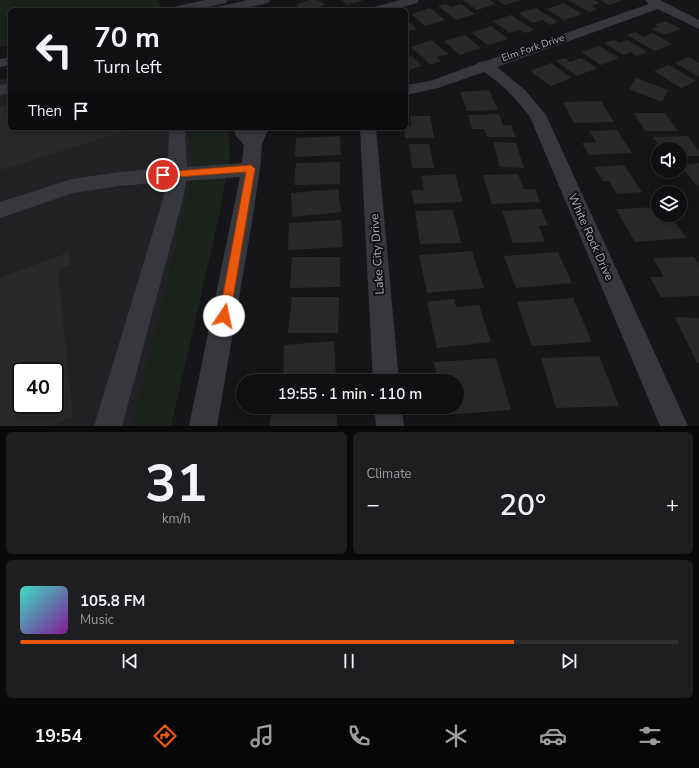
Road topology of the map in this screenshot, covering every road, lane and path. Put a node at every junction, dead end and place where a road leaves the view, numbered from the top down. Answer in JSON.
{"nodes":[{"id":1,"x":264,"y":0,"type":"edge"},
{"id":2,"x":413,"y":0,"type":"edge"},
{"id":3,"x":655,"y":2,"type":"edge"},
{"id":4,"x":218,"y":4,"type":"edge"},
{"id":5,"x":181,"y":7,"type":"edge"},
{"id":6,"x":385,"y":8,"type":"edge"},
{"id":7,"x":699,"y":25,"type":"edge"},
{"id":8,"x":484,"y":65,"type":"junction"},
{"id":9,"x":408,"y":90,"type":"edge"},
{"id":10,"x":177,"y":130,"type":"edge"},
{"id":11,"x":368,"y":130,"type":"edge"},
{"id":12,"x":252,"y":133,"type":"edge"},
{"id":13,"x":251,"y":169,"type":"junction"},
{"id":14,"x":178,"y":174,"type":"junction"},
{"id":15,"x":0,"y":210,"type":"edge"},
{"id":16,"x":386,"y":374,"type":"edge"},
{"id":17,"x":389,"y":414,"type":"edge"},
{"id":18,"x":108,"y":426,"type":"edge"},
{"id":19,"x":203,"y":426,"type":"edge"},
{"id":20,"x":390,"y":426,"type":"edge"},
{"id":21,"x":674,"y":426,"type":"edge"}],
"edges":[{"from":1,"to":4,"type":"street"},
{"from":2,"to":6,"type":"street"},
{"from":3,"to":7,"type":"street"},
{"from":3,"to":8,"type":"street","name":"Elm Fork Drive"},
{"from":4,"to":5,"type":"street"},
{"from":8,"to":9,"type":"street","name":"Elm Fork Drive"},
{"from":8,"to":21,"type":"street","name":"White Rock Drive"},
{"from":10,"to":14,"type":"street"},
{"from":11,"to":16,"type":"street","name":"Lake City Drive"},
{"from":12,"to":13,"type":"street"},
{"from":13,"to":14,"type":"street"},
{"from":13,"to":19,"type":"street"},
{"from":14,"to":15,"type":"street"},
{"from":14,"to":18,"type":"street"},
{"from":17,"to":20,"type":"street"}]}
